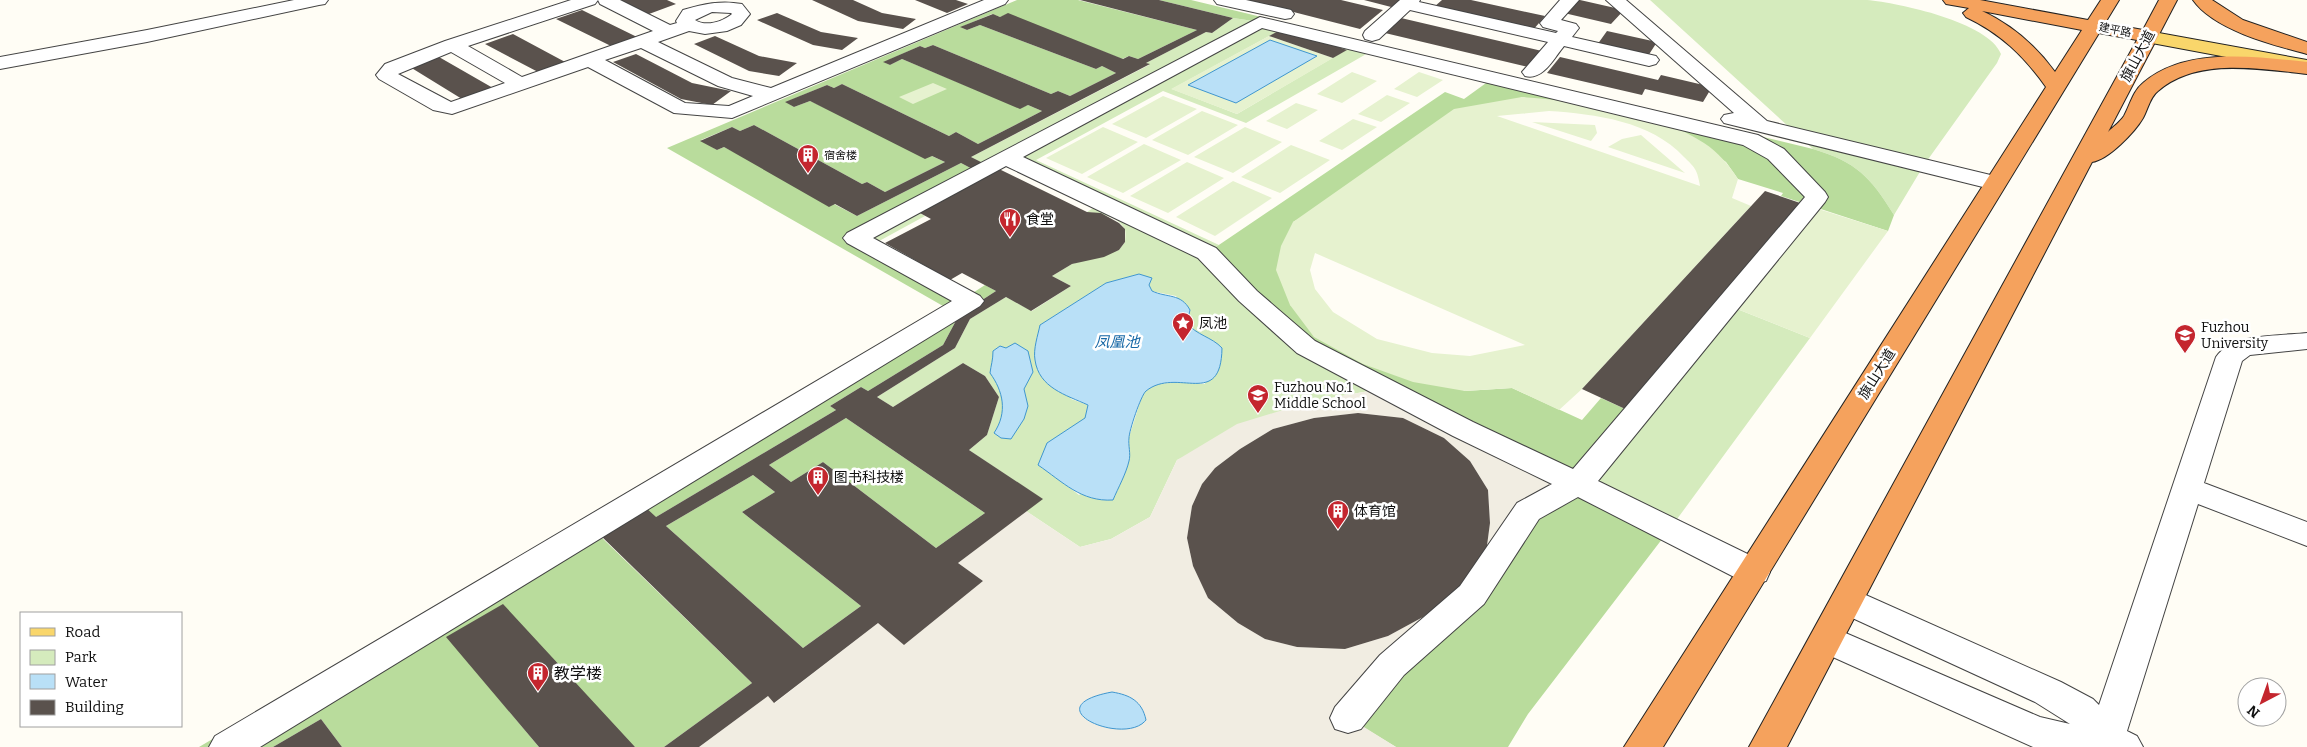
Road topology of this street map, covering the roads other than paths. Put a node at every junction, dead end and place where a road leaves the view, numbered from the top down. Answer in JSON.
{"nodes":[{"id":1,"x":319,"y":0,"type":"edge"},
{"id":2,"x":588,"y":0,"type":"edge"},
{"id":3,"x":606,"y":0,"type":"edge"},
{"id":4,"x":686,"y":0,"type":"edge"},
{"id":5,"x":999,"y":0,"type":"edge"},
{"id":6,"x":1223,"y":0,"type":"edge"},
{"id":7,"x":1570,"y":0,"type":"edge"},
{"id":8,"x":1615,"y":0,"type":"edge"},
{"id":9,"x":1935,"y":0,"type":"edge"},
{"id":10,"x":1952,"y":0,"type":"edge"},
{"id":11,"x":2014,"y":0,"type":"edge"},
{"id":12,"x":2110,"y":0,"type":"edge"},
{"id":13,"x":2168,"y":0,"type":"edge"},
{"id":14,"x":2202,"y":0,"type":"edge"},
{"id":15,"x":1409,"y":2,"type":"edge"},
{"id":16,"x":740,"y":4,"type":"edge"},
{"id":17,"x":702,"y":8,"type":"junction"},
{"id":18,"x":2097,"y":21,"type":"junction"},
{"id":19,"x":688,"y":25,"type":"junction"},
{"id":20,"x":2151,"y":31,"type":"junction"},
{"id":21,"x":669,"y":32,"type":"junction"},
{"id":22,"x":1372,"y":35,"type":"junction"},
{"id":23,"x":1560,"y":39,"type":"junction"},
{"id":24,"x":642,"y":41,"type":"junction"},
{"id":25,"x":452,"y":45,"type":"junction"},
{"id":26,"x":2307,"y":48,"type":"edge"},
{"id":27,"x":2307,"y":54,"type":"edge"},
{"id":28,"x":590,"y":60,"type":"junction"},
{"id":29,"x":1649,"y":60,"type":"dead end"},
{"id":30,"x":0,"y":63,"type":"edge"},
{"id":31,"x":2307,"y":67,"type":"edge"},
{"id":32,"x":1532,"y":72,"type":"junction"},
{"id":33,"x":520,"y":84,"type":"junction"},
{"id":34,"x":2055,"y":85,"type":"junction"},
{"id":35,"x":773,"y":95,"type":"junction"},
{"id":36,"x":1760,"y":125,"type":"junction"},
{"id":37,"x":1005,"y":157,"type":"junction"},
{"id":38,"x":2076,"y":173,"type":"junction"},
{"id":39,"x":1995,"y":183,"type":"junction"},
{"id":40,"x":2307,"y":341,"type":"edge"},
{"id":41,"x":1578,"y":484,"type":"junction"},
{"id":42,"x":2187,"y":488,"type":"junction"},
{"id":43,"x":2307,"y":534,"type":"edge"},
{"id":44,"x":1754,"y":572,"type":"junction"},
{"id":45,"x":1846,"y":601,"type":"junction"},
{"id":46,"x":1826,"y":639,"type":"junction"},
{"id":47,"x":1348,"y":718,"type":"dead end"},
{"id":48,"x":2115,"y":742,"type":"edge"},
{"id":49,"x":228,"y":747,"type":"edge"},
{"id":50,"x":1643,"y":747,"type":"edge"},
{"id":51,"x":1768,"y":747,"type":"edge"}],
"edges":[{"from":1,"to":30,"type":"street"},
{"from":2,"to":25,"type":"street"},
{"from":3,"to":21,"type":"street"},
{"from":4,"to":17,"type":"street"},
{"from":5,"to":35,"type":"street"},
{"from":6,"to":22,"type":"street"},
{"from":7,"to":23,"type":"street"},
{"from":8,"to":36,"type":"street"},
{"from":9,"to":34,"type":"highway"},
{"from":10,"to":18,"type":"highway","name":"建平路"},
{"from":11,"to":18,"type":"highway","name":"建平路"},
{"from":12,"to":18,"type":"highway","name":"旗山大道"},
{"from":13,"to":20,"type":"highway","name":"旗山大道"},
{"from":14,"to":26,"type":"highway"},
{"from":15,"to":22,"type":"street"},
{"from":15,"to":23,"type":"street"},
{"from":16,"to":17,"type":"street"},
{"from":16,"to":19,"type":"street"},
{"from":17,"to":19,"type":"street"},
{"from":18,"to":20,"type":"highway","name":"建平路"},
{"from":18,"to":34,"type":"highway","name":"旗山大道"},
{"from":19,"to":21,"type":"street"},
{"from":20,"to":27,"type":"main road","name":"建平路"},
{"from":20,"to":31,"type":"main road","name":"建平路"},
{"from":20,"to":38,"type":"highway","name":"旗山大道"},
{"from":21,"to":24,"type":"street"},
{"from":22,"to":32,"type":"street"},
{"from":23,"to":29,"type":"street"},
{"from":23,"to":32,"type":"street"},
{"from":24,"to":28,"type":"street"},
{"from":24,"to":35,"type":"street"},
{"from":25,"to":33,"type":"street"},
{"from":25,"to":33,"type":"street"},
{"from":28,"to":33,"type":"street"},
{"from":28,"to":35,"type":"street"},
{"from":31,"to":38,"type":"highway"},
{"from":32,"to":36,"type":"street"},
{"from":34,"to":39,"type":"highway","name":"旗山大道"},
{"from":36,"to":39,"type":"street"},
{"from":37,"to":41,"type":"street"},
{"from":37,"to":41,"type":"street"},
{"from":37,"to":49,"type":"street"},
{"from":38,"to":45,"type":"highway","name":"旗山大道"},
{"from":39,"to":44,"type":"highway","name":"旗山大道"},
{"from":40,"to":42,"type":"street"},
{"from":41,"to":44,"type":"street"},
{"from":41,"to":47,"type":"street"},
{"from":42,"to":43,"type":"street"},
{"from":42,"to":48,"type":"street"},
{"from":44,"to":50,"type":"highway","name":"旗山大道"},
{"from":45,"to":46,"type":"highway","name":"旗山大道"},
{"from":45,"to":48,"type":"street"},
{"from":46,"to":48,"type":"street"},
{"from":46,"to":51,"type":"highway","name":"旗山大道"}]}
